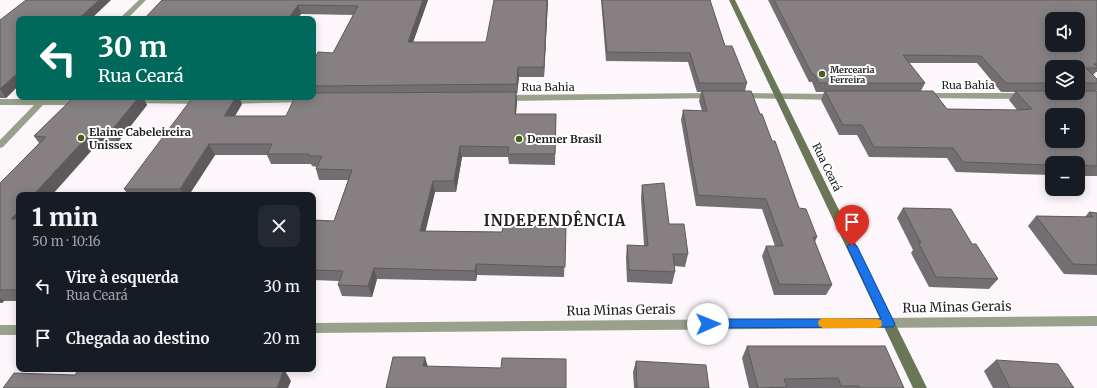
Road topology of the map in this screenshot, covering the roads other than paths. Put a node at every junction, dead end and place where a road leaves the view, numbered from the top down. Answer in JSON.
{"nodes":[{"id":1,"x":143,"y":0,"type":"edge"},
{"id":2,"x":732,"y":0,"type":"edge"},
{"id":3,"x":126,"y":16,"type":"edge"},
{"id":4,"x":779,"y":96,"type":"junction"},
{"id":5,"x":844,"y":96,"type":"edge"},
{"id":6,"x":916,"y":96,"type":"edge"},
{"id":7,"x":1034,"y":96,"type":"edge"},
{"id":8,"x":495,"y":98,"type":"edge"},
{"id":9,"x":44,"y":100,"type":"edge"},
{"id":10,"x":320,"y":100,"type":"edge"},
{"id":11,"x":121,"y":101,"type":"edge"},
{"id":12,"x":0,"y":102,"type":"edge"},
{"id":13,"x":89,"y":102,"type":"edge"},
{"id":14,"x":0,"y":145,"type":"edge"},
{"id":15,"x":1097,"y":321,"type":"edge"},
{"id":16,"x":889,"y":324,"type":"junction"},
{"id":17,"x":316,"y":328,"type":"edge"},
{"id":18,"x":0,"y":330,"type":"edge"},
{"id":19,"x":16,"y":330,"type":"edge"},
{"id":20,"x":920,"y":388,"type":"edge"}],
"edges":[{"from":1,"to":3,"type":"street"},
{"from":2,"to":4,"type":"street","name":"Rua Ceará"},
{"from":4,"to":5,"type":"street","name":"Rua Bahia"},
{"from":4,"to":8,"type":"street","name":"Rua Bahia"},
{"from":4,"to":16,"type":"street","name":"Rua Ceará"},
{"from":6,"to":7,"type":"street","name":"Rua Bahia"},
{"from":9,"to":12,"type":"street"},
{"from":9,"to":13,"type":"street"},
{"from":9,"to":14,"type":"street"},
{"from":10,"to":11,"type":"street"},
{"from":15,"to":16,"type":"street","name":"Rua Minas Gerais"},
{"from":16,"to":17,"type":"street","name":"Rua Minas Gerais"},
{"from":16,"to":20,"type":"street","name":"Rua Ceará"},
{"from":18,"to":19,"type":"street"}]}
